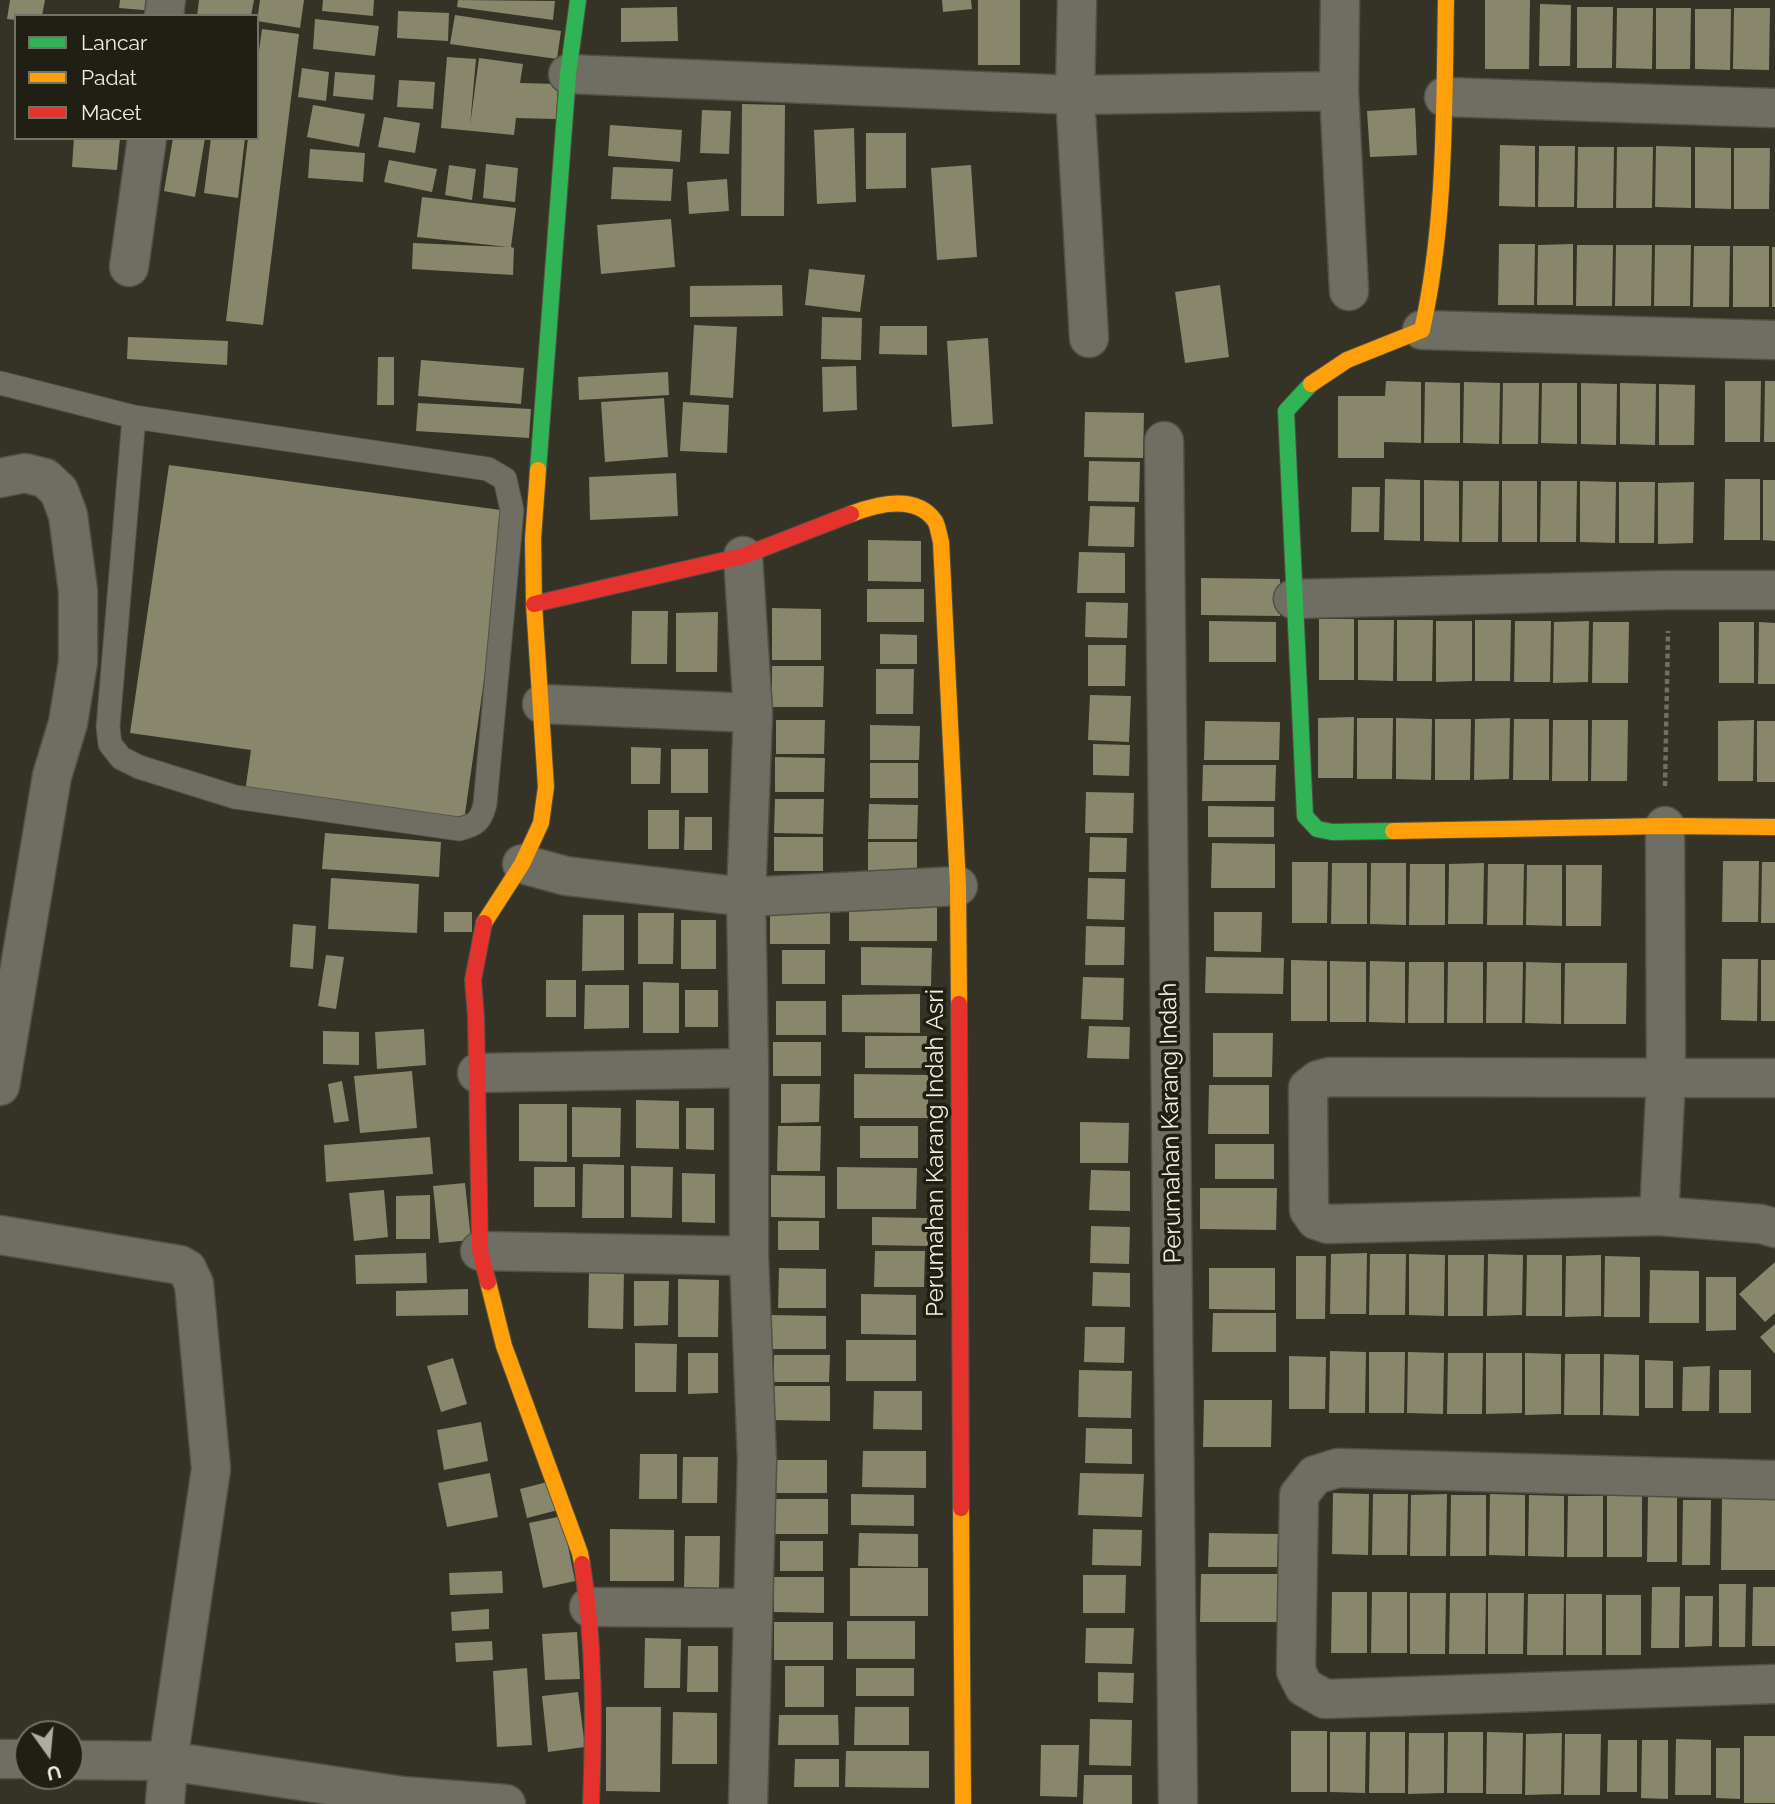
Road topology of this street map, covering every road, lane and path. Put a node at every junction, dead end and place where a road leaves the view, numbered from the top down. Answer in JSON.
{"nodes":[{"id":1,"x":578,"y":0,"type":"edge"},
{"id":2,"x":1077,"y":0,"type":"edge"},
{"id":3,"x":1340,"y":0,"type":"edge"},
{"id":4,"x":1446,"y":0,"type":"edge"},
{"id":5,"x":568,"y":75,"type":"junction"},
{"id":6,"x":1339,"y":91,"type":"junction"},
{"id":7,"x":1075,"y":95,"type":"junction"},
{"id":8,"x":1444,"y":97,"type":"junction"},
{"id":9,"x":1775,"y":108,"type":"edge"},
{"id":10,"x":147,"y":140,"type":"edge"},
{"id":11,"x":129,"y":267,"type":"dead end"},
{"id":12,"x":1349,"y":291,"type":"dead end"},
{"id":13,"x":1422,"y":330,"type":"junction"},
{"id":14,"x":1088,"y":338,"type":"dead end"},
{"id":15,"x":1775,"y":340,"type":"edge"},
{"id":16,"x":0,"y":383,"type":"edge"},
{"id":17,"x":134,"y":417,"type":"junction"},
{"id":18,"x":1164,"y":441,"type":"dead end"},
{"id":19,"x":0,"y":478,"type":"edge"},
{"id":20,"x":743,"y":556,"type":"junction"},
{"id":21,"x":1669,"y":590,"type":"junction"},
{"id":22,"x":1775,"y":590,"type":"edge"},
{"id":23,"x":1293,"y":599,"type":"junction"},
{"id":24,"x":534,"y":604,"type":"junction"},
{"id":25,"x":542,"y":704,"type":"junction"},
{"id":26,"x":753,"y":713,"type":"junction"},
{"id":27,"x":1665,"y":826,"type":"junction"},
{"id":28,"x":1775,"y":827,"type":"edge"},
{"id":29,"x":522,"y":864,"type":"junction"},
{"id":30,"x":958,"y":886,"type":"junction"},
{"id":31,"x":746,"y":897,"type":"junction"},
{"id":32,"x":749,"y":1068,"type":"junction"},
{"id":33,"x":477,"y":1073,"type":"junction"},
{"id":34,"x":1666,"y":1077,"type":"junction"},
{"id":35,"x":1775,"y":1078,"type":"edge"},
{"id":36,"x":0,"y":1086,"type":"edge"},
{"id":37,"x":1658,"y":1216,"type":"junction"},
{"id":38,"x":1775,"y":1228,"type":"edge"},
{"id":39,"x":0,"y":1235,"type":"edge"},
{"id":40,"x":481,"y":1251,"type":"junction"},
{"id":41,"x":750,"y":1255,"type":"junction"},
{"id":42,"x":1775,"y":1480,"type":"edge"},
{"id":43,"x":589,"y":1607,"type":"junction"},
{"id":44,"x":752,"y":1608,"type":"junction"},
{"id":45,"x":1775,"y":1684,"type":"edge"},
{"id":46,"x":84,"y":1760,"type":"edge"},
{"id":47,"x":168,"y":1761,"type":"junction"},
{"id":48,"x":165,"y":1804,"type":"edge"},
{"id":49,"x":506,"y":1804,"type":"edge"},
{"id":50,"x":591,"y":1804,"type":"edge"},
{"id":51,"x":748,"y":1804,"type":"edge"},
{"id":52,"x":962,"y":1804,"type":"edge"},
{"id":53,"x":1178,"y":1804,"type":"edge"}],
"edges":[{"from":1,"to":5,"type":"street"},
{"from":2,"to":7,"type":"street"},
{"from":3,"to":6,"type":"street"},
{"from":4,"to":8,"type":"street"},
{"from":5,"to":7,"type":"street"},
{"from":5,"to":24,"type":"street"},
{"from":6,"to":7,"type":"street"},
{"from":6,"to":12,"type":"street"},
{"from":7,"to":14,"type":"street"},
{"from":8,"to":9,"type":"street"},
{"from":8,"to":13,"type":"street"},
{"from":10,"to":11,"type":"street"},
{"from":13,"to":15,"type":"street"},
{"from":13,"to":23,"type":"street"},
{"from":16,"to":17,"type":"lane"},
{"from":17,"to":17,"type":"lane"},
{"from":18,"to":53,"type":"street","name":"Perumahan Karang Indah"},
{"from":19,"to":36,"type":"street"},
{"from":20,"to":24,"type":"street"},
{"from":20,"to":26,"type":"street"},
{"from":20,"to":30,"type":"street","name":"Perumahan Karang Indah Asri"},
{"from":21,"to":22,"type":"street"},
{"from":21,"to":23,"type":"street"},
{"from":21,"to":27,"type":"path"},
{"from":23,"to":27,"type":"street"},
{"from":24,"to":25,"type":"street"},
{"from":25,"to":26,"type":"street"},
{"from":25,"to":29,"type":"street"},
{"from":26,"to":31,"type":"street"},
{"from":27,"to":28,"type":"street"},
{"from":27,"to":34,"type":"street"},
{"from":29,"to":31,"type":"street"},
{"from":29,"to":33,"type":"street"},
{"from":30,"to":31,"type":"street"},
{"from":30,"to":52,"type":"street","name":"Perumahan Karang Indah Asri"},
{"from":31,"to":32,"type":"street"},
{"from":32,"to":33,"type":"street"},
{"from":32,"to":41,"type":"street"},
{"from":33,"to":40,"type":"street"},
{"from":34,"to":35,"type":"street"},
{"from":34,"to":37,"type":"street"},
{"from":34,"to":37,"type":"street"},
{"from":37,"to":38,"type":"street"},
{"from":39,"to":47,"type":"street"},
{"from":40,"to":41,"type":"street"},
{"from":40,"to":43,"type":"street"},
{"from":41,"to":44,"type":"street"},
{"from":42,"to":45,"type":"street"},
{"from":43,"to":44,"type":"street"},
{"from":43,"to":50,"type":"street"},
{"from":44,"to":51,"type":"street"},
{"from":46,"to":47,"type":"street"},
{"from":47,"to":48,"type":"street"},
{"from":47,"to":49,"type":"street"}]}
